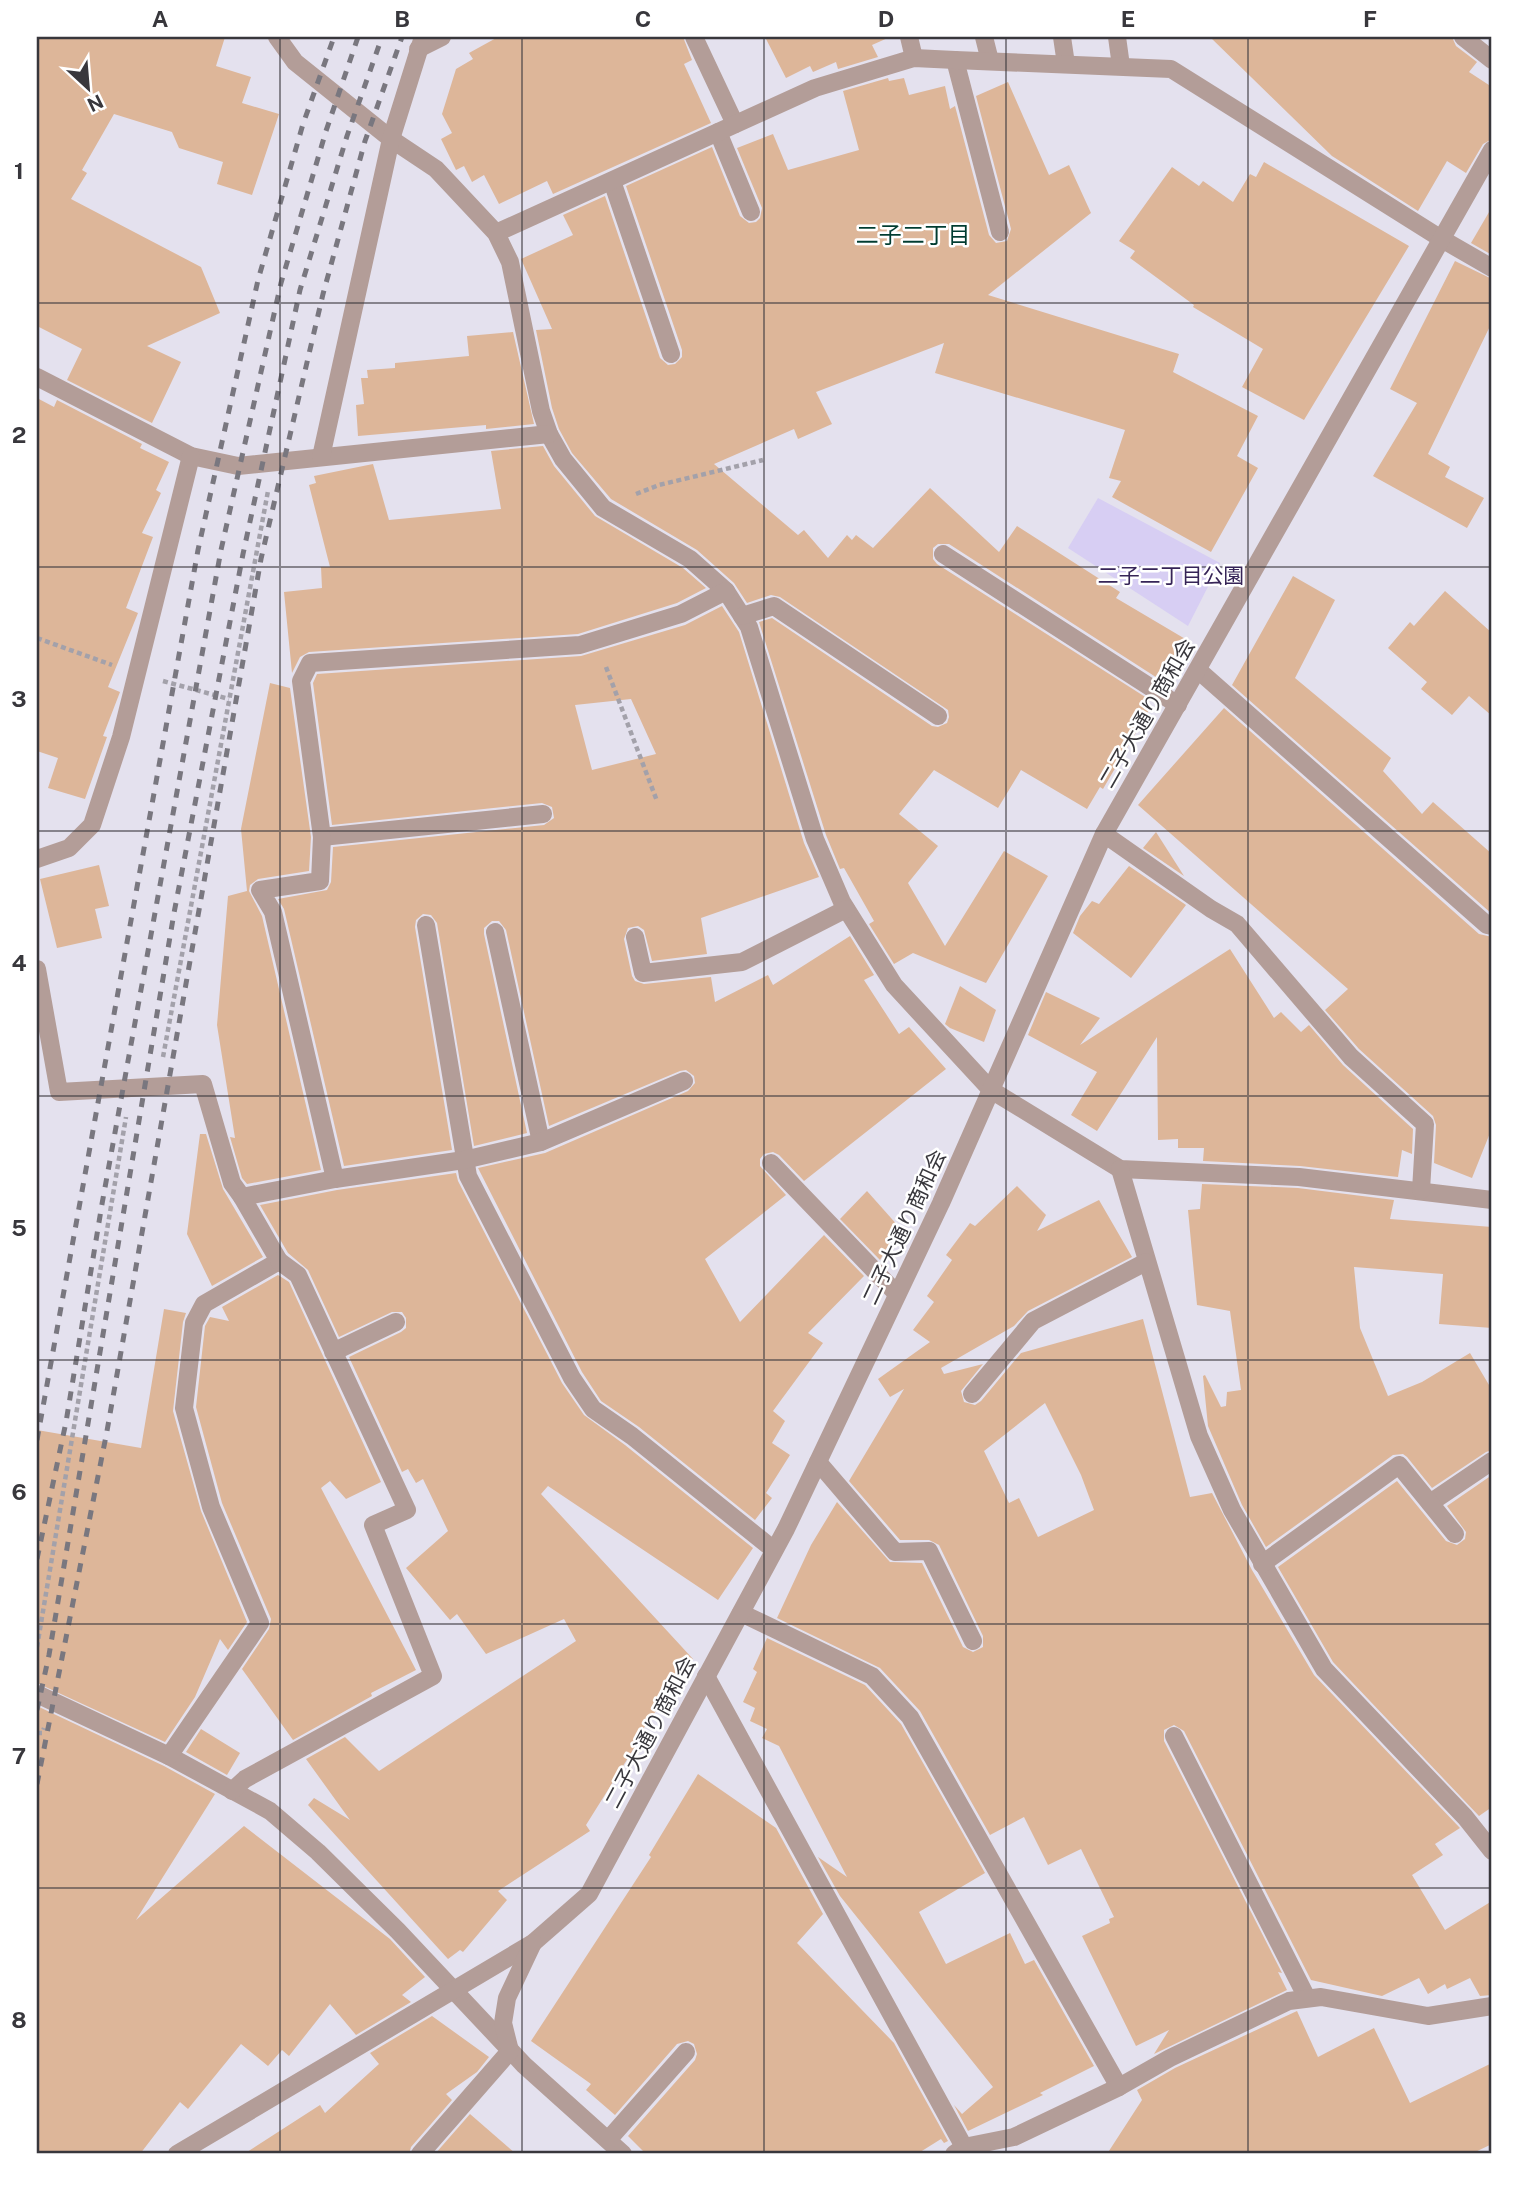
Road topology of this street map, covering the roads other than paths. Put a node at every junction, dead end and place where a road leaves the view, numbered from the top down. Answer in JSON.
{"nodes":[{"id":1,"x":277,"y":37,"type":"edge"},
{"id":2,"x":442,"y":37,"type":"edge"},
{"id":3,"x":694,"y":37,"type":"edge"},
{"id":4,"x":909,"y":37,"type":"edge"},
{"id":5,"x":984,"y":37,"type":"edge"},
{"id":6,"x":1062,"y":37,"type":"edge"},
{"id":7,"x":1116,"y":37,"type":"edge"},
{"id":8,"x":1463,"y":37,"type":"edge"},
{"id":9,"x":421,"y":43,"type":"edge"},
{"id":10,"x":914,"y":58,"type":"junction"},
{"id":11,"x":954,"y":60,"type":"junction"},
{"id":12,"x":1492,"y":60,"type":"edge"},
{"id":13,"x":990,"y":61,"type":"junction"},
{"id":14,"x":1066,"y":64,"type":"junction"},
{"id":15,"x":1121,"y":66,"type":"junction"},
{"id":16,"x":735,"y":124,"type":"junction"},
{"id":17,"x":718,"y":132,"type":"junction"},
{"id":18,"x":391,"y":139,"type":"junction"},
{"id":19,"x":1492,"y":150,"type":"edge"},
{"id":20,"x":612,"y":181,"type":"junction"},
{"id":21,"x":751,"y":212,"type":"dead end"},
{"id":22,"x":1000,"y":232,"type":"dead end"},
{"id":23,"x":496,"y":233,"type":"junction"},
{"id":24,"x":1440,"y":238,"type":"junction"},
{"id":25,"x":1492,"y":268,"type":"edge"},
{"id":26,"x":671,"y":354,"type":"dead end"},
{"id":27,"x":37,"y":377,"type":"edge"},
{"id":28,"x":549,"y":433,"type":"junction"},
{"id":29,"x":191,"y":456,"type":"junction"},
{"id":30,"x":321,"y":457,"type":"junction"},
{"id":31,"x":943,"y":554,"type":"dead end"},
{"id":32,"x":726,"y":591,"type":"junction"},
{"id":33,"x":742,"y":616,"type":"junction"},
{"id":34,"x":1198,"y":670,"type":"junction"},
{"id":35,"x":1178,"y":705,"type":"junction"},
{"id":36,"x":938,"y":716,"type":"dead end"},
{"id":37,"x":543,"y":814,"type":"dead end"},
{"id":38,"x":1104,"y":834,"type":"junction"},
{"id":39,"x":322,"y":837,"type":"junction"},
{"id":40,"x":37,"y":859,"type":"edge"},
{"id":41,"x":846,"y":909,"type":"junction"},
{"id":42,"x":426,"y":925,"type":"dead end"},
{"id":43,"x":1492,"y":926,"type":"edge"},
{"id":44,"x":495,"y":932,"type":"dead end"},
{"id":45,"x":635,"y":937,"type":"dead end"},
{"id":46,"x":37,"y":969,"type":"edge"},
{"id":47,"x":684,"y":1081,"type":"dead end"},
{"id":48,"x":991,"y":1090,"type":"junction"},
{"id":49,"x":541,"y":1142,"type":"junction"},
{"id":50,"x":464,"y":1160,"type":"junction"},
{"id":51,"x":771,"y":1163,"type":"dead end"},
{"id":52,"x":1120,"y":1169,"type":"junction"},
{"id":53,"x":335,"y":1179,"type":"junction"},
{"id":54,"x":1421,"y":1190,"type":"junction"},
{"id":55,"x":242,"y":1197,"type":"junction"},
{"id":56,"x":1492,"y":1200,"type":"edge"},
{"id":57,"x":279,"y":1261,"type":"junction"},
{"id":58,"x":1146,"y":1262,"type":"junction"},
{"id":59,"x":898,"y":1294,"type":"junction"},
{"id":60,"x":396,"y":1322,"type":"dead end"},
{"id":61,"x":333,"y":1352,"type":"junction"},
{"id":62,"x":971,"y":1394,"type":"dead end"},
{"id":63,"x":1492,"y":1461,"type":"edge"},
{"id":64,"x":818,"y":1462,"type":"junction"},
{"id":65,"x":1430,"y":1503,"type":"junction"},
{"id":66,"x":1455,"y":1534,"type":"dead end"},
{"id":67,"x":774,"y":1550,"type":"junction"},
{"id":68,"x":1262,"y":1563,"type":"junction"},
{"id":69,"x":741,"y":1613,"type":"junction"},
{"id":70,"x":973,"y":1641,"type":"dead end"},
{"id":71,"x":706,"y":1676,"type":"junction"},
{"id":72,"x":37,"y":1694,"type":"edge"},
{"id":73,"x":1174,"y":1736,"type":"dead end"},
{"id":74,"x":169,"y":1756,"type":"junction"},
{"id":75,"x":232,"y":1791,"type":"junction"},
{"id":76,"x":1492,"y":1851,"type":"edge"},
{"id":77,"x":533,"y":1942,"type":"junction"},
{"id":78,"x":453,"y":1990,"type":"junction"},
{"id":79,"x":1307,"y":1998,"type":"junction"},
{"id":80,"x":1492,"y":2006,"type":"edge"},
{"id":81,"x":510,"y":2051,"type":"junction"},
{"id":82,"x":686,"y":2052,"type":"dead end"},
{"id":83,"x":1119,"y":2087,"type":"junction"},
{"id":84,"x":608,"y":2140,"type":"junction"},
{"id":85,"x":959,"y":2150,"type":"edge"},
{"id":86,"x":177,"y":2154,"type":"edge"},
{"id":87,"x":420,"y":2154,"type":"edge"},
{"id":88,"x":623,"y":2154,"type":"edge"}],
"edges":[{"from":1,"to":18,"type":"street"},
{"from":2,"to":9,"type":"street"},
{"from":3,"to":16,"type":"street"},
{"from":4,"to":10,"type":"street"},
{"from":5,"to":13,"type":"street"},
{"from":6,"to":14,"type":"street"},
{"from":7,"to":15,"type":"street"},
{"from":8,"to":12,"type":"street"},
{"from":9,"to":18,"type":"street"},
{"from":10,"to":11,"type":"street"},
{"from":10,"to":16,"type":"street"},
{"from":11,"to":13,"type":"street"},
{"from":11,"to":22,"type":"street"},
{"from":13,"to":14,"type":"street"},
{"from":14,"to":15,"type":"street"},
{"from":15,"to":24,"type":"street"},
{"from":16,"to":17,"type":"street"},
{"from":17,"to":20,"type":"street"},
{"from":17,"to":21,"type":"street"},
{"from":18,"to":23,"type":"street"},
{"from":18,"to":30,"type":"street"},
{"from":19,"to":24,"type":"street","name":"二子大通り商和会"},
{"from":20,"to":23,"type":"street"},
{"from":20,"to":26,"type":"street"},
{"from":23,"to":28,"type":"street"},
{"from":24,"to":25,"type":"street"},
{"from":24,"to":34,"type":"street","name":"二子大通り商和会"},
{"from":27,"to":29,"type":"street"},
{"from":28,"to":30,"type":"street"},
{"from":28,"to":32,"type":"street"},
{"from":29,"to":30,"type":"street"},
{"from":29,"to":40,"type":"street"},
{"from":31,"to":35,"type":"street"},
{"from":32,"to":33,"type":"street"},
{"from":32,"to":39,"type":"street"},
{"from":33,"to":36,"type":"street"},
{"from":33,"to":41,"type":"street"},
{"from":34,"to":35,"type":"street","name":"二子大通り商和会"},
{"from":34,"to":43,"type":"street"},
{"from":35,"to":38,"type":"street","name":"二子大通り商和会"},
{"from":37,"to":39,"type":"street"},
{"from":38,"to":48,"type":"street","name":"二子大通り商和会"},
{"from":38,"to":54,"type":"street"},
{"from":39,"to":53,"type":"street"},
{"from":41,"to":45,"type":"street"},
{"from":41,"to":48,"type":"street"},
{"from":42,"to":50,"type":"street"},
{"from":44,"to":49,"type":"street"},
{"from":46,"to":55,"type":"street"},
{"from":47,"to":49,"type":"street"},
{"from":48,"to":52,"type":"street"},
{"from":48,"to":59,"type":"street","name":"二子大通り商和会"},
{"from":49,"to":50,"type":"street"},
{"from":50,"to":53,"type":"street"},
{"from":50,"to":67,"type":"street"},
{"from":51,"to":59,"type":"street"},
{"from":52,"to":54,"type":"street"},
{"from":52,"to":58,"type":"street"},
{"from":53,"to":55,"type":"street"},
{"from":54,"to":56,"type":"street"},
{"from":55,"to":57,"type":"street"},
{"from":57,"to":61,"type":"street"},
{"from":57,"to":74,"type":"street"},
{"from":58,"to":62,"type":"street"},
{"from":58,"to":68,"type":"street"},
{"from":59,"to":64,"type":"street","name":"二子大通り商和会"},
{"from":60,"to":61,"type":"street"},
{"from":61,"to":75,"type":"street"},
{"from":63,"to":65,"type":"street"},
{"from":64,"to":67,"type":"street","name":"二子大通り商和会"},
{"from":64,"to":70,"type":"street"},
{"from":65,"to":66,"type":"street"},
{"from":65,"to":68,"type":"street"},
{"from":67,"to":69,"type":"street","name":"二子大通り商和会"},
{"from":68,"to":76,"type":"street"},
{"from":69,"to":71,"type":"street","name":"二子大通り商和会"},
{"from":69,"to":83,"type":"street"},
{"from":71,"to":77,"type":"street","name":"二子大通り商和会"},
{"from":71,"to":85,"type":"street"},
{"from":72,"to":74,"type":"street"},
{"from":73,"to":79,"type":"street"},
{"from":74,"to":75,"type":"street"},
{"from":75,"to":78,"type":"street"},
{"from":77,"to":78,"type":"street","name":"二子大通り商和会"},
{"from":77,"to":81,"type":"street"},
{"from":78,"to":81,"type":"street"},
{"from":78,"to":86,"type":"street","name":"二子大通り商和会"},
{"from":79,"to":80,"type":"street"},
{"from":79,"to":83,"type":"street"},
{"from":81,"to":84,"type":"street"},
{"from":81,"to":87,"type":"street"},
{"from":82,"to":84,"type":"street"},
{"from":83,"to":85,"type":"street"},
{"from":84,"to":88,"type":"street"}]}
